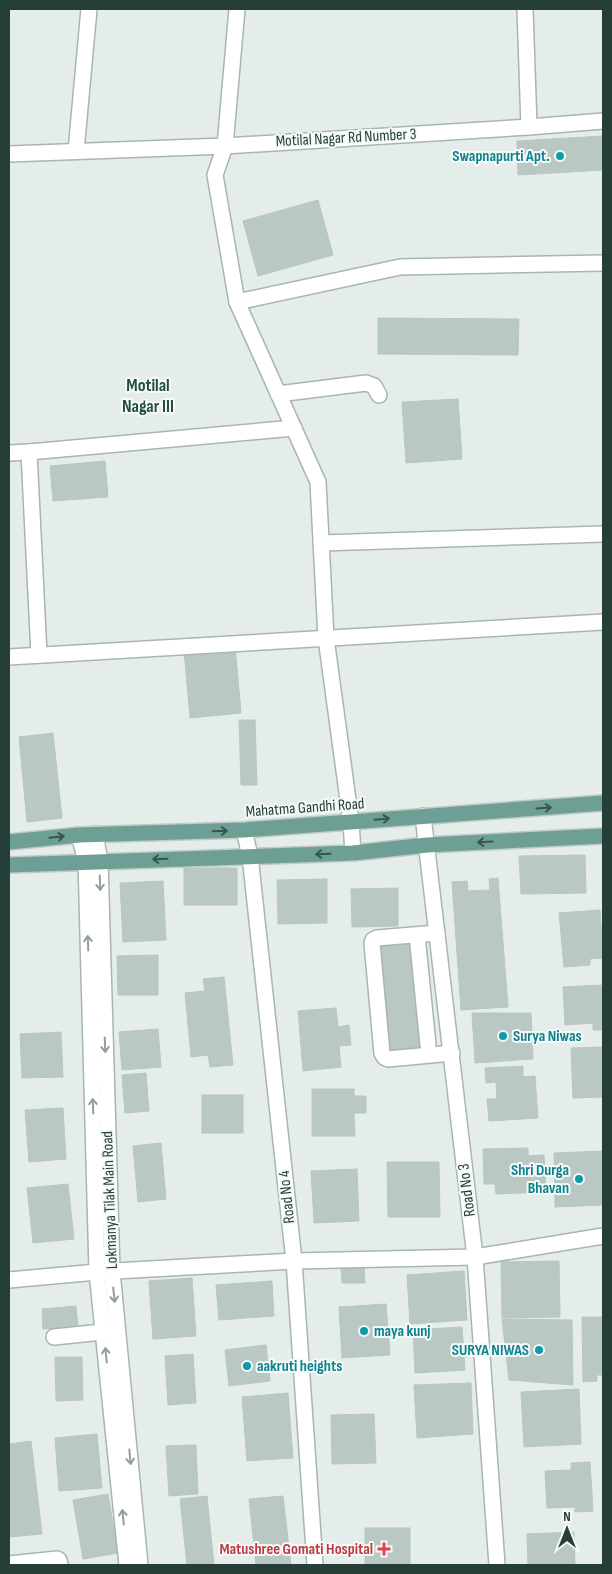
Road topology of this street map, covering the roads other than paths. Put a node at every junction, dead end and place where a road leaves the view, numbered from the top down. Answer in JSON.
{"nodes":[{"id":1,"x":88,"y":9,"type":"edge"},
{"id":2,"x":237,"y":9,"type":"edge"},
{"id":3,"x":525,"y":9,"type":"edge"},
{"id":4,"x":603,"y":121,"type":"edge"},
{"id":5,"x":529,"y":127,"type":"junction"},
{"id":6,"x":225,"y":146,"type":"junction"},
{"id":7,"x":76,"y":151,"type":"junction"},
{"id":8,"x":9,"y":154,"type":"edge"},
{"id":9,"x":603,"y":263,"type":"edge"},
{"id":10,"x":237,"y":302,"type":"junction"},
{"id":11,"x":278,"y":394,"type":"junction"},
{"id":12,"x":379,"y":395,"type":"dead end"},
{"id":13,"x":294,"y":428,"type":"junction"},
{"id":14,"x":29,"y":452,"type":"junction"},
{"id":15,"x":9,"y":453,"type":"edge"},
{"id":16,"x":603,"y":534,"type":"edge"},
{"id":17,"x":321,"y":543,"type":"junction"},
{"id":18,"x":603,"y":622,"type":"edge"},
{"id":19,"x":326,"y":638,"type":"junction"},
{"id":20,"x":40,"y":655,"type":"junction"},
{"id":21,"x":9,"y":657,"type":"edge"},
{"id":22,"x":603,"y":804,"type":"edge"},
{"id":23,"x":423,"y":816,"type":"junction"},
{"id":24,"x":351,"y":822,"type":"junction"},
{"id":25,"x":244,"y":830,"type":"junction"},
{"id":26,"x":87,"y":835,"type":"junction"},
{"id":27,"x":603,"y":836,"type":"edge"},
{"id":28,"x":9,"y":842,"type":"edge"},
{"id":29,"x":427,"y":845,"type":"junction"},
{"id":30,"x":354,"y":853,"type":"junction"},
{"id":31,"x":250,"y":856,"type":"junction"},
{"id":32,"x":93,"y":861,"type":"junction"},
{"id":33,"x":9,"y":865,"type":"edge"},
{"id":34,"x":437,"y":933,"type":"junction"},
{"id":35,"x":417,"y":935,"type":"junction"},
{"id":36,"x":428,"y":1045,"type":"dead end"},
{"id":37,"x":452,"y":1053,"type":"junction"},
{"id":38,"x":603,"y":1236,"type":"edge"},
{"id":39,"x":475,"y":1258,"type":"junction"},
{"id":40,"x":294,"y":1260,"type":"junction"},
{"id":41,"x":105,"y":1271,"type":"junction"},
{"id":42,"x":9,"y":1280,"type":"edge"},
{"id":43,"x":111,"y":1332,"type":"junction"},
{"id":44,"x":54,"y":1337,"type":"dead end"},
{"id":45,"x":9,"y":1564,"type":"edge"},
{"id":46,"x":60,"y":1565,"type":"edge"},
{"id":47,"x":128,"y":1565,"type":"edge"},
{"id":48,"x":140,"y":1565,"type":"edge"},
{"id":49,"x":315,"y":1565,"type":"edge"},
{"id":50,"x":497,"y":1565,"type":"edge"}],
"edges":[{"from":1,"to":7,"type":"street"},
{"from":2,"to":6,"type":"street"},
{"from":3,"to":5,"type":"street"},
{"from":4,"to":5,"type":"street","name":"Motilal Nagar Rd Number 3"},
{"from":5,"to":6,"type":"street","name":"Motilal Nagar Rd Number 3"},
{"from":6,"to":7,"type":"street","name":"Motilal Nagar Rd Number 3"},
{"from":6,"to":10,"type":"street"},
{"from":7,"to":8,"type":"street","name":"Motilal Nagar Rd Number 3"},
{"from":9,"to":10,"type":"street"},
{"from":10,"to":11,"type":"street"},
{"from":11,"to":12,"type":"street"},
{"from":11,"to":13,"type":"street"},
{"from":13,"to":14,"type":"street"},
{"from":13,"to":17,"type":"street"},
{"from":14,"to":15,"type":"street"},
{"from":14,"to":20,"type":"street"},
{"from":16,"to":17,"type":"street"},
{"from":17,"to":19,"type":"street"},
{"from":18,"to":19,"type":"street"},
{"from":19,"to":20,"type":"street"},
{"from":19,"to":24,"type":"street"},
{"from":20,"to":21,"type":"street"},
{"from":23,"to":22,"type":"main road","name":"Mahatma Gandhi Road","one_way":true},
{"from":24,"to":23,"type":"main road","name":"Mahatma Gandhi Road","one_way":true},
{"from":23,"to":29,"type":"street","name":"Road No 3"},
{"from":24,"to":25,"type":"main road","name":"Mahatma Gandhi Road"},
{"from":24,"to":30,"type":"street"},
{"from":26,"to":25,"type":"main road","name":"Mahatma Gandhi Road","one_way":true},
{"from":25,"to":31,"type":"street","name":"Road No 4"},
{"from":28,"to":26,"type":"main road","name":"Mahatma Gandhi Road","one_way":true},
{"from":26,"to":32,"type":"street","name":"Lokmanya Tilak Main Road"},
{"from":27,"to":29,"type":"main road","one_way":true},
{"from":29,"to":30,"type":"main road"},
{"from":29,"to":34,"type":"street","name":"Road No 3"},
{"from":30,"to":31,"type":"main road","one_way":true},
{"from":31,"to":32,"type":"main road","one_way":true},
{"from":31,"to":40,"type":"street","name":"Road No 4"},
{"from":32,"to":33,"type":"main road"},
{"from":32,"to":41,"type":"street","name":"Lokmanya Tilak Main Road"},
{"from":34,"to":35,"type":"street"},
{"from":34,"to":37,"type":"street","name":"Road No 3"},
{"from":35,"to":36,"type":"street"},
{"from":35,"to":37,"type":"street"},
{"from":37,"to":39,"type":"street","name":"Road No 3"},
{"from":38,"to":39,"type":"street"},
{"from":39,"to":40,"type":"street"},
{"from":39,"to":50,"type":"street","name":"Road No 3"},
{"from":40,"to":41,"type":"street"},
{"from":40,"to":49,"type":"street","name":"Road No 4"},
{"from":41,"to":42,"type":"street"},
{"from":41,"to":43,"type":"street","name":"Lokmanya Tilak Main Road"},
{"from":43,"to":44,"type":"street"},
{"from":47,"to":43,"type":"street","name":"Lokmanya Tilak Main Road","one_way":true},
{"from":43,"to":48,"type":"street","name":"Lokmanya Tilak Main Road","one_way":true},
{"from":45,"to":46,"type":"street"}]}
